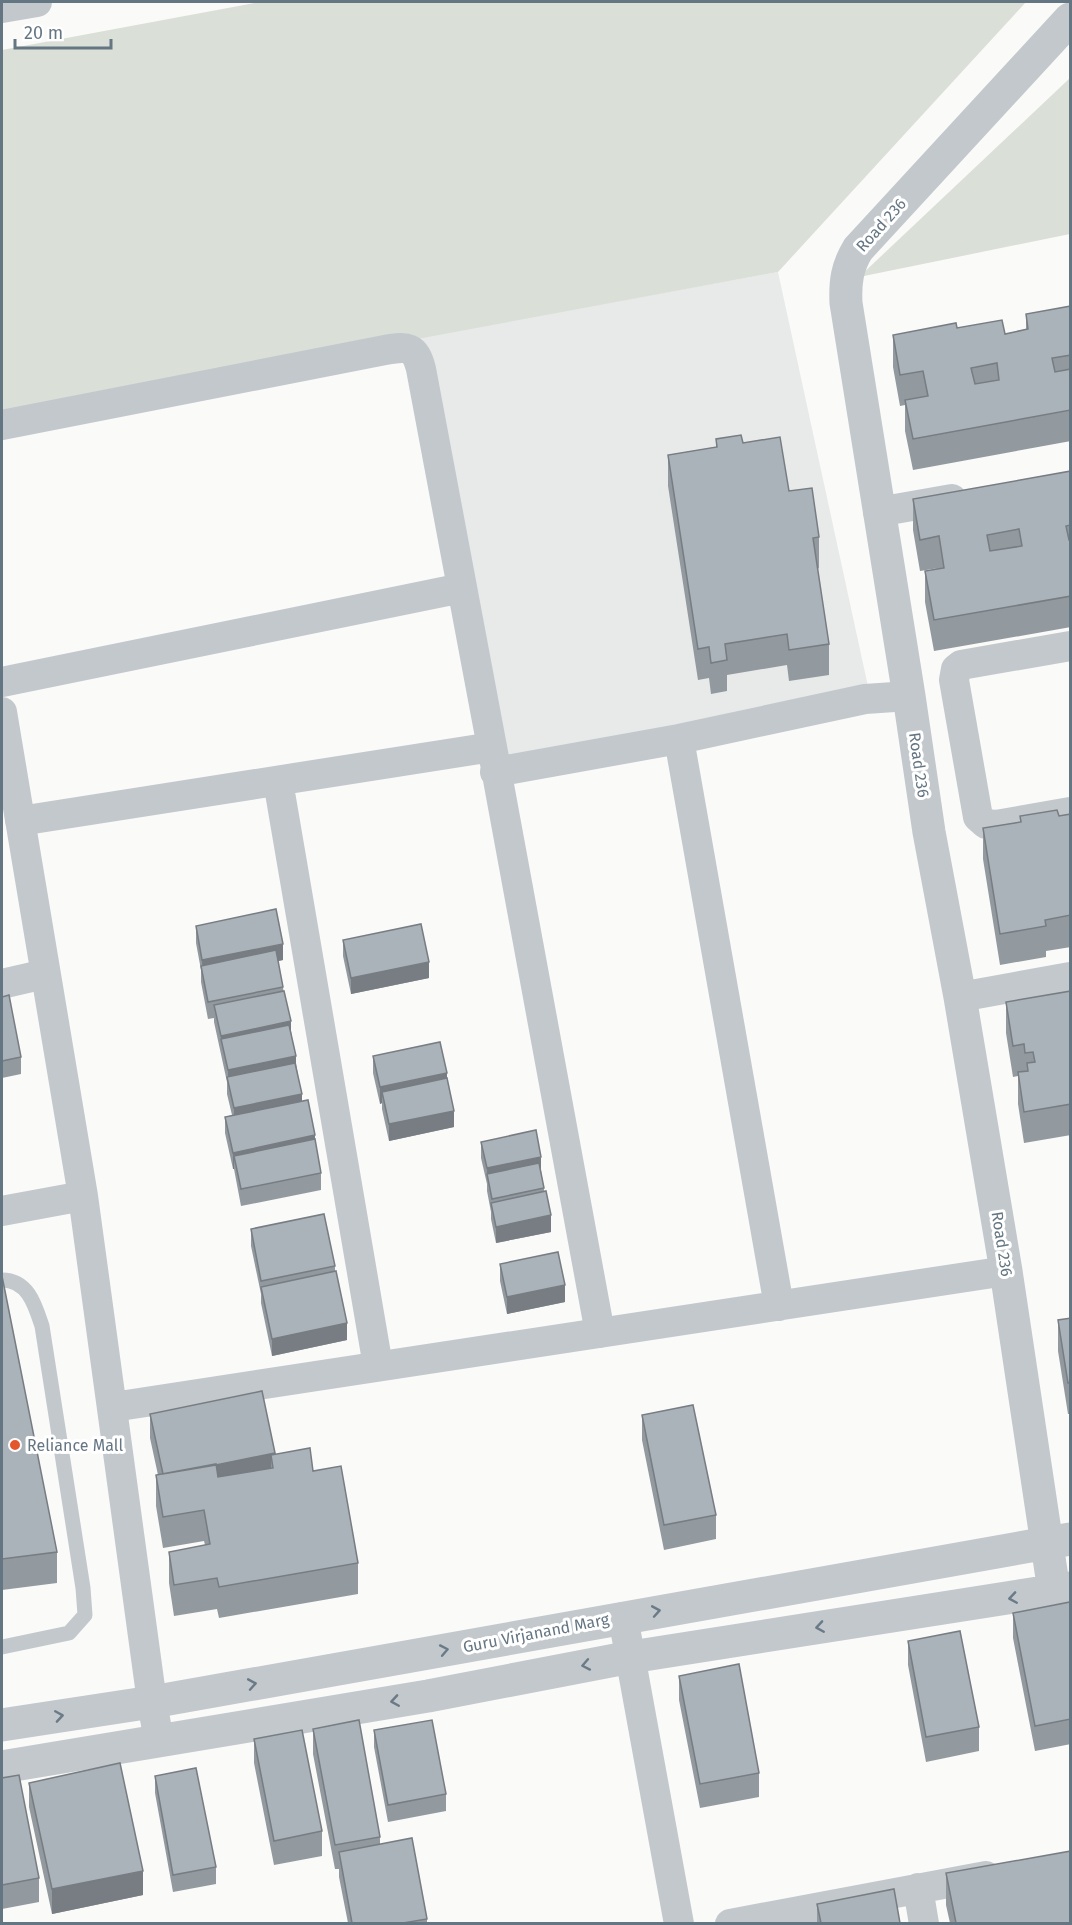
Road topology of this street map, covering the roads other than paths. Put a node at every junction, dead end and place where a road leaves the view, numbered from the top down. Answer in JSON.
{"nodes":[{"id":1,"x":36,"y":2,"type":"edge"},
{"id":2,"x":2,"y":8,"type":"edge"},
{"id":3,"x":1071,"y":19,"type":"edge"},
{"id":4,"x":2,"y":425,"type":"edge"},
{"id":5,"x":980,"y":494,"type":"edge"},
{"id":6,"x":878,"y":512,"type":"junction"},
{"id":7,"x":462,"y":588,"type":"junction"},
{"id":8,"x":1071,"y":646,"type":"edge"},
{"id":9,"x":2,"y":682,"type":"edge"},
{"id":10,"x":909,"y":696,"type":"junction"},
{"id":11,"x":2,"y":712,"type":"edge"},
{"id":12,"x":679,"y":739,"type":"junction"},
{"id":13,"x":494,"y":759,"type":"junction"},
{"id":14,"x":278,"y":781,"type":"junction"},
{"id":15,"x":1071,"y":812,"type":"edge"},
{"id":16,"x":20,"y":821,"type":"junction"},
{"id":17,"x":45,"y":974,"type":"junction"},
{"id":18,"x":1071,"y":977,"type":"edge"},
{"id":19,"x":2,"y":984,"type":"edge"},
{"id":20,"x":960,"y":997,"type":"junction"},
{"id":21,"x":83,"y":1196,"type":"junction"},
{"id":22,"x":2,"y":1211,"type":"edge"},
{"id":23,"x":1006,"y":1271,"type":"junction"},
{"id":24,"x":2,"y":1280,"type":"edge"},
{"id":25,"x":779,"y":1306,"type":"junction"},
{"id":26,"x":600,"y":1333,"type":"junction"},
{"id":27,"x":378,"y":1366,"type":"junction"},
{"id":28,"x":113,"y":1407,"type":"junction"},
{"id":29,"x":1059,"y":1541,"type":"edge"},
{"id":30,"x":1062,"y":1590,"type":"edge"},
{"id":31,"x":623,"y":1617,"type":"junction"},
{"id":32,"x":2,"y":1647,"type":"edge"},
{"id":33,"x":631,"y":1657,"type":"junction"},
{"id":34,"x":152,"y":1701,"type":"junction"},
{"id":35,"x":2,"y":1725,"type":"edge"},
{"id":36,"x":159,"y":1740,"type":"junction"},
{"id":37,"x":2,"y":1767,"type":"edge"},
{"id":38,"x":1012,"y":1871,"type":"edge"},
{"id":39,"x":918,"y":1888,"type":"junction"},
{"id":40,"x":679,"y":1923,"type":"edge"},
{"id":41,"x":730,"y":1923,"type":"edge"},
{"id":42,"x":924,"y":1923,"type":"edge"}],
"edges":[{"from":1,"to":2,"type":"street"},
{"from":3,"to":6,"type":"street","name":"Road 236"},
{"from":4,"to":7,"type":"street"},
{"from":5,"to":6,"type":"street"},
{"from":6,"to":10,"type":"street","name":"Road 236"},
{"from":7,"to":9,"type":"street"},
{"from":7,"to":13,"type":"street"},
{"from":8,"to":15,"type":"street"},
{"from":10,"to":12,"type":"street"},
{"from":10,"to":20,"type":"street","name":"Road 236"},
{"from":11,"to":16,"type":"street"},
{"from":12,"to":13,"type":"street"},
{"from":12,"to":25,"type":"street"},
{"from":13,"to":14,"type":"street"},
{"from":13,"to":26,"type":"street"},
{"from":14,"to":16,"type":"street"},
{"from":14,"to":27,"type":"street"},
{"from":16,"to":17,"type":"street"},
{"from":17,"to":19,"type":"street"},
{"from":17,"to":21,"type":"street"},
{"from":18,"to":20,"type":"street"},
{"from":20,"to":23,"type":"street","name":"Road 236"},
{"from":21,"to":22,"type":"street"},
{"from":21,"to":28,"type":"street"},
{"from":23,"to":25,"type":"street"},
{"from":23,"to":29,"type":"street","name":"Road 236"},
{"from":24,"to":32,"type":"lane"},
{"from":25,"to":26,"type":"street"},
{"from":26,"to":27,"type":"street"},
{"from":27,"to":28,"type":"street"},
{"from":28,"to":34,"type":"street"},
{"from":29,"to":30,"type":"street","name":"Road 236"},
{"from":31,"to":29,"type":"street","name":"Guru Virjanand Marg","one_way":true},
{"from":30,"to":33,"type":"street","one_way":true},
{"from":31,"to":33,"type":"street"},
{"from":34,"to":31,"type":"street","name":"Guru Virjanand Marg","one_way":true},
{"from":33,"to":36,"type":"street","one_way":true},
{"from":33,"to":40,"type":"street"},
{"from":35,"to":34,"type":"street","name":"Guru Virjanand Marg","one_way":true},
{"from":34,"to":36,"type":"street"},
{"from":36,"to":37,"type":"street"},
{"from":38,"to":39,"type":"street"},
{"from":39,"to":41,"type":"street"},
{"from":39,"to":42,"type":"street"}]}
